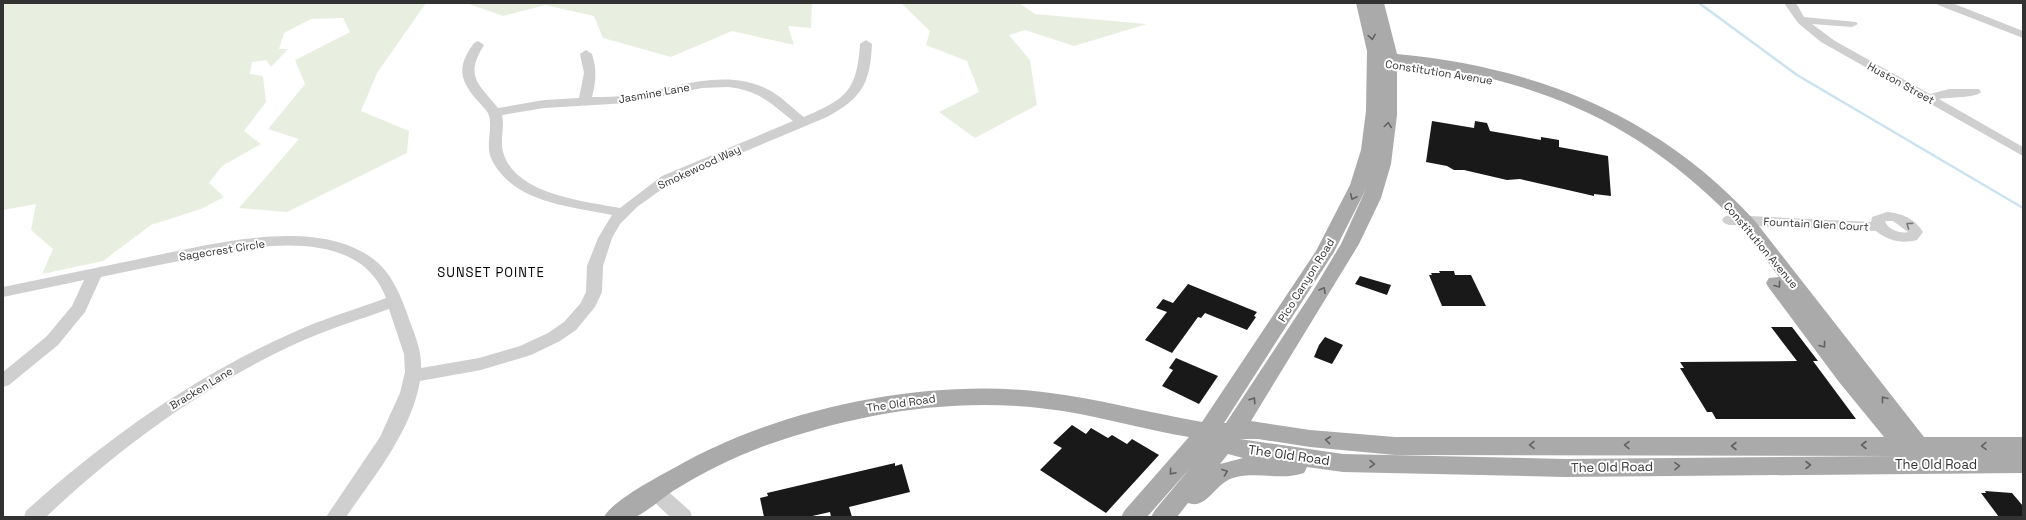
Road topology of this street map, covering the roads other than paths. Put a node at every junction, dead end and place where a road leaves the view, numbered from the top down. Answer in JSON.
{"nodes":[{"id":1,"x":1364,"y":3,"type":"edge"},
{"id":2,"x":1377,"y":3,"type":"edge"},
{"id":3,"x":1790,"y":3,"type":"edge"},
{"id":4,"x":1942,"y":3,"type":"edge"},
{"id":5,"x":1801,"y":20,"type":"junction"},
{"id":6,"x":1852,"y":24,"type":"dead end"},
{"id":7,"x":2023,"y":35,"type":"edge"},
{"id":8,"x":866,"y":44,"type":"dead end"},
{"id":9,"x":478,"y":45,"type":"dead end"},
{"id":10,"x":586,"y":54,"type":"dead end"},
{"id":11,"x":1382,"y":60,"type":"junction"},
{"id":12,"x":1975,"y":92,"type":"dead end"},
{"id":13,"x":1928,"y":98,"type":"junction"},
{"id":14,"x":584,"y":102,"type":"junction"},
{"id":15,"x":494,"y":113,"type":"junction"},
{"id":16,"x":802,"y":122,"type":"junction"},
{"id":17,"x":2023,"y":152,"type":"edge"},
{"id":18,"x":622,"y":213,"type":"junction"},
{"id":19,"x":1736,"y":220,"type":"junction"},
{"id":20,"x":1880,"y":227,"type":"dead end"},
{"id":21,"x":95,"y":274,"type":"junction"},
{"id":22,"x":3,"y":292,"type":"edge"},
{"id":23,"x":394,"y":301,"type":"junction"},
{"id":24,"x":414,"y":371,"type":"junction"},
{"id":25,"x":3,"y":381,"type":"edge"},
{"id":26,"x":1221,"y":435,"type":"junction"},
{"id":27,"x":2023,"y":446,"type":"edge"},
{"id":28,"x":1918,"y":455,"type":"junction"},
{"id":29,"x":1343,"y":463,"type":"junction"},
{"id":30,"x":2023,"y":464,"type":"edge"},
{"id":31,"x":655,"y":491,"type":"junction"},
{"id":32,"x":34,"y":517,"type":"edge"},
{"id":33,"x":335,"y":517,"type":"edge"},
{"id":34,"x":616,"y":517,"type":"edge"},
{"id":35,"x":683,"y":517,"type":"edge"},
{"id":36,"x":1133,"y":517,"type":"edge"},
{"id":37,"x":1163,"y":517,"type":"edge"},
{"id":38,"x":1177,"y":517,"type":"edge"}],
"edges":[{"from":1,"to":11,"type":"main road","name":"Pico Canyon Road","one_way":true},
{"from":2,"to":11,"type":"main road","name":"Pico Canyon Road"},
{"from":3,"to":5,"type":"street","name":"Huston Street"},
{"from":4,"to":7,"type":"street"},
{"from":5,"to":6,"type":"street"},
{"from":5,"to":13,"type":"street","name":"Huston Street"},
{"from":8,"to":16,"type":"street","name":"Smokewood Way"},
{"from":9,"to":15,"type":"street"},
{"from":10,"to":14,"type":"street"},
{"from":11,"to":19,"type":"main road","name":"Constitution Avenue"},
{"from":11,"to":26,"type":"main road","name":"Pico Canyon Road"},
{"from":12,"to":13,"type":"street"},
{"from":13,"to":17,"type":"street","name":"Huston Street"},
{"from":14,"to":15,"type":"street","name":"Jasmine Lane"},
{"from":14,"to":16,"type":"street","name":"Jasmine Lane"},
{"from":15,"to":18,"type":"street"},
{"from":16,"to":18,"type":"street","name":"Smokewood Way"},
{"from":18,"to":24,"type":"street","name":"Smokewood Way"},
{"from":19,"to":20,"type":"street","name":"Fountain Glen Court"},
{"from":19,"to":28,"type":"main road","name":"Constitution Avenue"},
{"from":21,"to":22,"type":"street","name":"Sagecrest Circle"},
{"from":21,"to":23,"type":"street","name":"Sagecrest Circle"},
{"from":21,"to":25,"type":"street"},
{"from":23,"to":24,"type":"street","name":"Sagecrest Circle"},
{"from":23,"to":32,"type":"street","name":"Bracken Lane"},
{"from":24,"to":33,"type":"street","name":"Sagecrest Circle"},
{"from":28,"to":26,"type":"main road","name":"The Old Road","one_way":true},
{"from":26,"to":29,"type":"main road","name":"The Old Road"},
{"from":26,"to":31,"type":"main road","name":"The Old Road"},
{"from":26,"to":36,"type":"main road","name":"Pico Canyon Road","one_way":true},
{"from":26,"to":37,"type":"main road","name":"Pico Canyon Road"},
{"from":27,"to":28,"type":"main road","name":"The Old Road","one_way":true},
{"from":29,"to":28,"type":"main road","name":"The Old Road","one_way":true},
{"from":28,"to":30,"type":"main road","name":"The Old Road"},
{"from":38,"to":29,"type":"main road","one_way":true},
{"from":31,"to":34,"type":"main road","name":"The Old Road"},
{"from":31,"to":35,"type":"street"}]}
